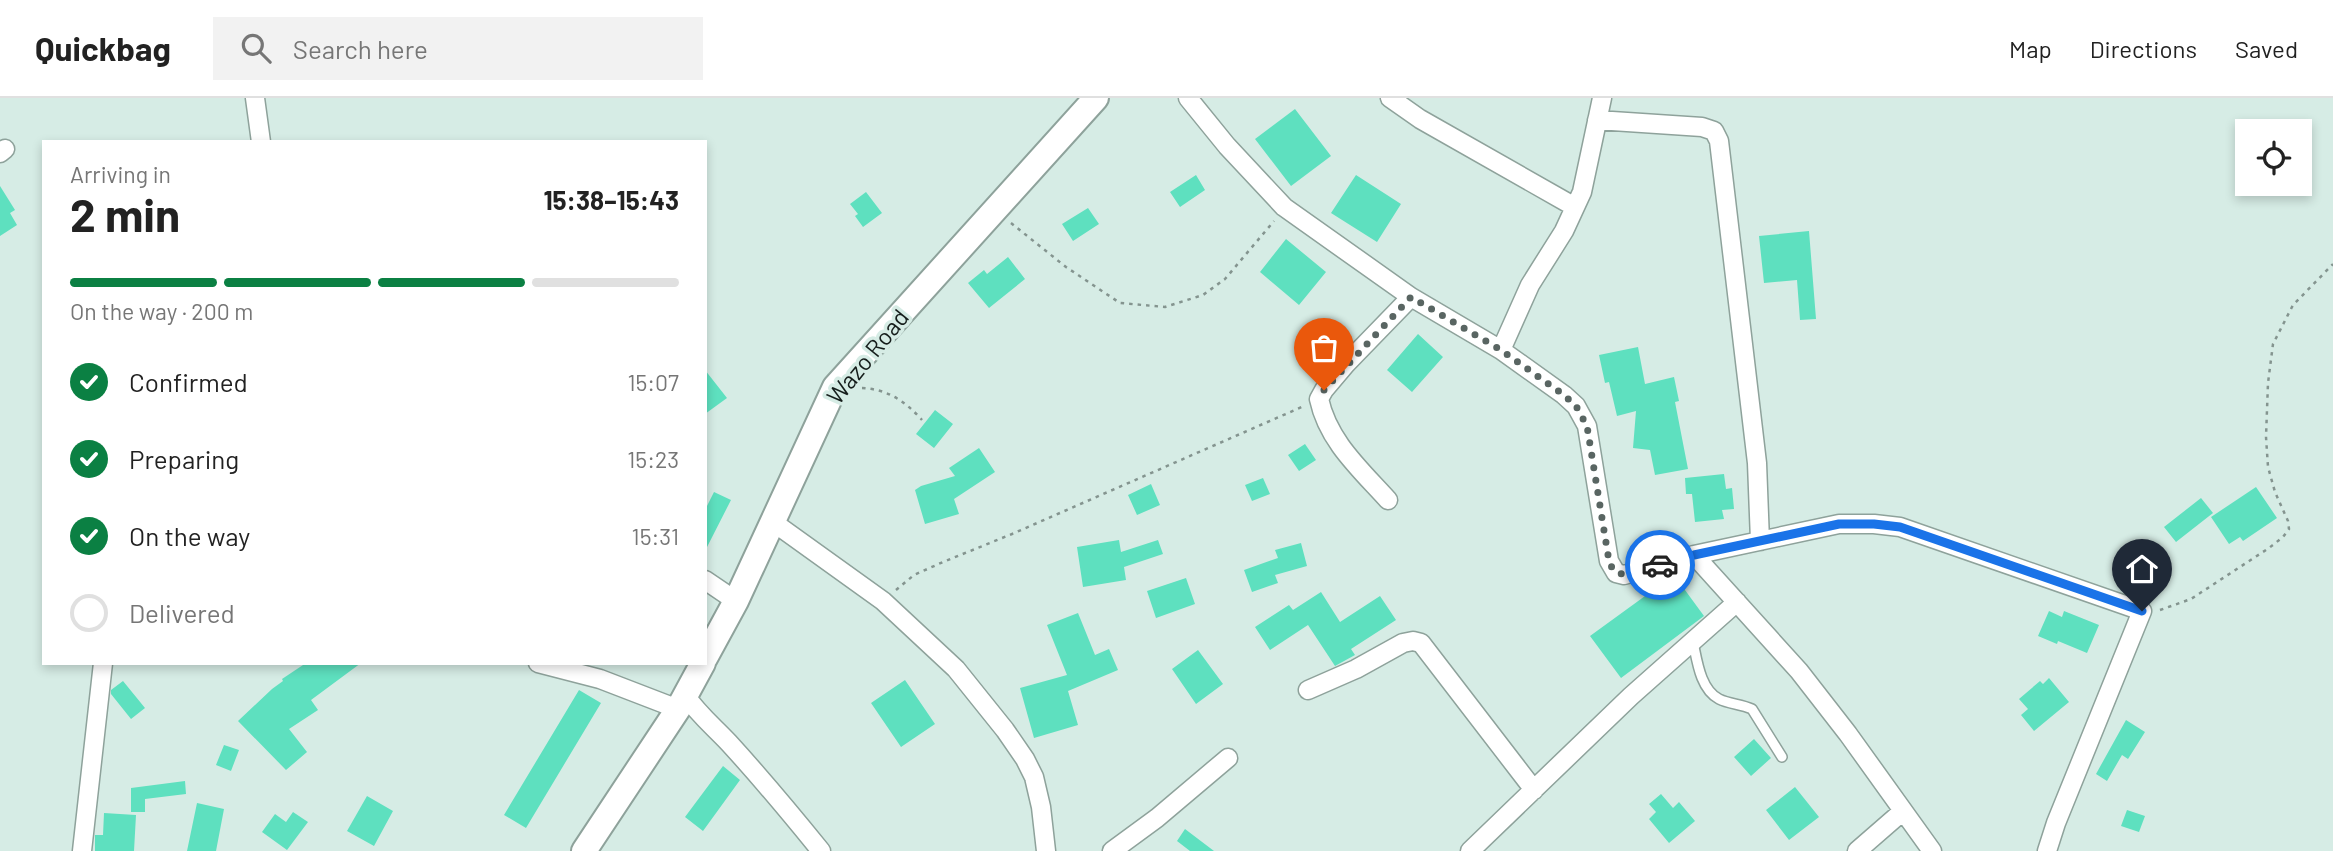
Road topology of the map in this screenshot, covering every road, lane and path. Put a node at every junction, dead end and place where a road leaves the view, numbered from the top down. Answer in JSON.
{"nodes":[{"id":1,"x":255,"y":98,"type":"edge"},
{"id":2,"x":1096,"y":98,"type":"edge"},
{"id":3,"x":1188,"y":98,"type":"edge"},
{"id":4,"x":1390,"y":98,"type":"edge"},
{"id":5,"x":1602,"y":98,"type":"edge"},
{"id":6,"x":1597,"y":120,"type":"junction"},
{"id":7,"x":261,"y":140,"type":"edge"},
{"id":8,"x":1284,"y":207,"type":"junction"},
{"id":9,"x":1575,"y":207,"type":"junction"},
{"id":10,"x":994,"y":209,"type":"junction"},
{"id":11,"x":2333,"y":264,"type":"edge"},
{"id":12,"x":1411,"y":297,"type":"junction"},
{"id":13,"x":1501,"y":350,"type":"junction"},
{"id":14,"x":840,"y":380,"type":"junction"},
{"id":15,"x":1319,"y":399,"type":"junction"},
{"id":16,"x":922,"y":420,"type":"dead end"},
{"id":17,"x":1388,"y":500,"type":"dead end"},
{"id":18,"x":773,"y":522,"type":"junction"},
{"id":19,"x":1760,"y":541,"type":"junction"},
{"id":20,"x":1694,"y":555,"type":"junction"},
{"id":21,"x":707,"y":581,"type":"edge"},
{"id":22,"x":736,"y":601,"type":"junction"},
{"id":23,"x":883,"y":601,"type":"junction"},
{"id":24,"x":1737,"y":603,"type":"junction"},
{"id":25,"x":2142,"y":611,"type":"junction"},
{"id":26,"x":1693,"y":642,"type":"junction"},
{"id":27,"x":707,"y":655,"type":"edge"},
{"id":28,"x":103,"y":665,"type":"edge"},
{"id":29,"x":546,"y":665,"type":"edge"},
{"id":30,"x":702,"y":665,"type":"edge"},
{"id":31,"x":1308,"y":690,"type":"dead end"},
{"id":32,"x":681,"y":702,"type":"junction"},
{"id":33,"x":1783,"y":757,"type":"dead end"},
{"id":34,"x":1228,"y":758,"type":"dead end"},
{"id":35,"x":1534,"y":790,"type":"junction"},
{"id":36,"x":1903,"y":811,"type":"junction"},
{"id":37,"x":82,"y":851,"type":"edge"},
{"id":38,"x":584,"y":851,"type":"edge"},
{"id":39,"x":821,"y":851,"type":"edge"},
{"id":40,"x":1046,"y":851,"type":"edge"},
{"id":41,"x":1112,"y":851,"type":"edge"},
{"id":42,"x":1470,"y":851,"type":"edge"},
{"id":43,"x":1857,"y":851,"type":"edge"},
{"id":44,"x":1932,"y":851,"type":"edge"},
{"id":45,"x":2047,"y":851,"type":"edge"}],
"edges":[{"from":1,"to":7,"type":"street"},
{"from":2,"to":10,"type":"main road","name":"Wazo Road"},
{"from":3,"to":8,"type":"street"},
{"from":4,"to":9,"type":"street"},
{"from":5,"to":6,"type":"street"},
{"from":6,"to":9,"type":"street"},
{"from":6,"to":19,"type":"street"},
{"from":8,"to":10,"type":"path"},
{"from":8,"to":12,"type":"street"},
{"from":9,"to":13,"type":"street"},
{"from":10,"to":14,"type":"main road","name":"Wazo Road"},
{"from":11,"to":25,"type":"path"},
{"from":12,"to":13,"type":"street"},
{"from":12,"to":15,"type":"street"},
{"from":13,"to":20,"type":"street"},
{"from":14,"to":16,"type":"path"},
{"from":14,"to":18,"type":"main road","name":"Wazo Road"},
{"from":15,"to":17,"type":"street"},
{"from":15,"to":23,"type":"path"},
{"from":18,"to":22,"type":"main road","name":"Wazo Road"},
{"from":18,"to":23,"type":"street"},
{"from":19,"to":20,"type":"street"},
{"from":19,"to":25,"type":"street"},
{"from":20,"to":24,"type":"street"},
{"from":21,"to":22,"type":"street"},
{"from":22,"to":27,"type":"main road","name":"Wazo Road"},
{"from":23,"to":40,"type":"street"},
{"from":24,"to":26,"type":"street"},
{"from":24,"to":36,"type":"street"},
{"from":25,"to":45,"type":"street"},
{"from":26,"to":33,"type":"lane"},
{"from":26,"to":35,"type":"street"},
{"from":28,"to":37,"type":"street"},
{"from":29,"to":32,"type":"street"},
{"from":30,"to":32,"type":"main road"},
{"from":31,"to":35,"type":"street"},
{"from":32,"to":38,"type":"main road"},
{"from":32,"to":39,"type":"street"},
{"from":34,"to":41,"type":"street"},
{"from":35,"to":42,"type":"street"},
{"from":36,"to":43,"type":"street"},
{"from":36,"to":44,"type":"street"}]}
